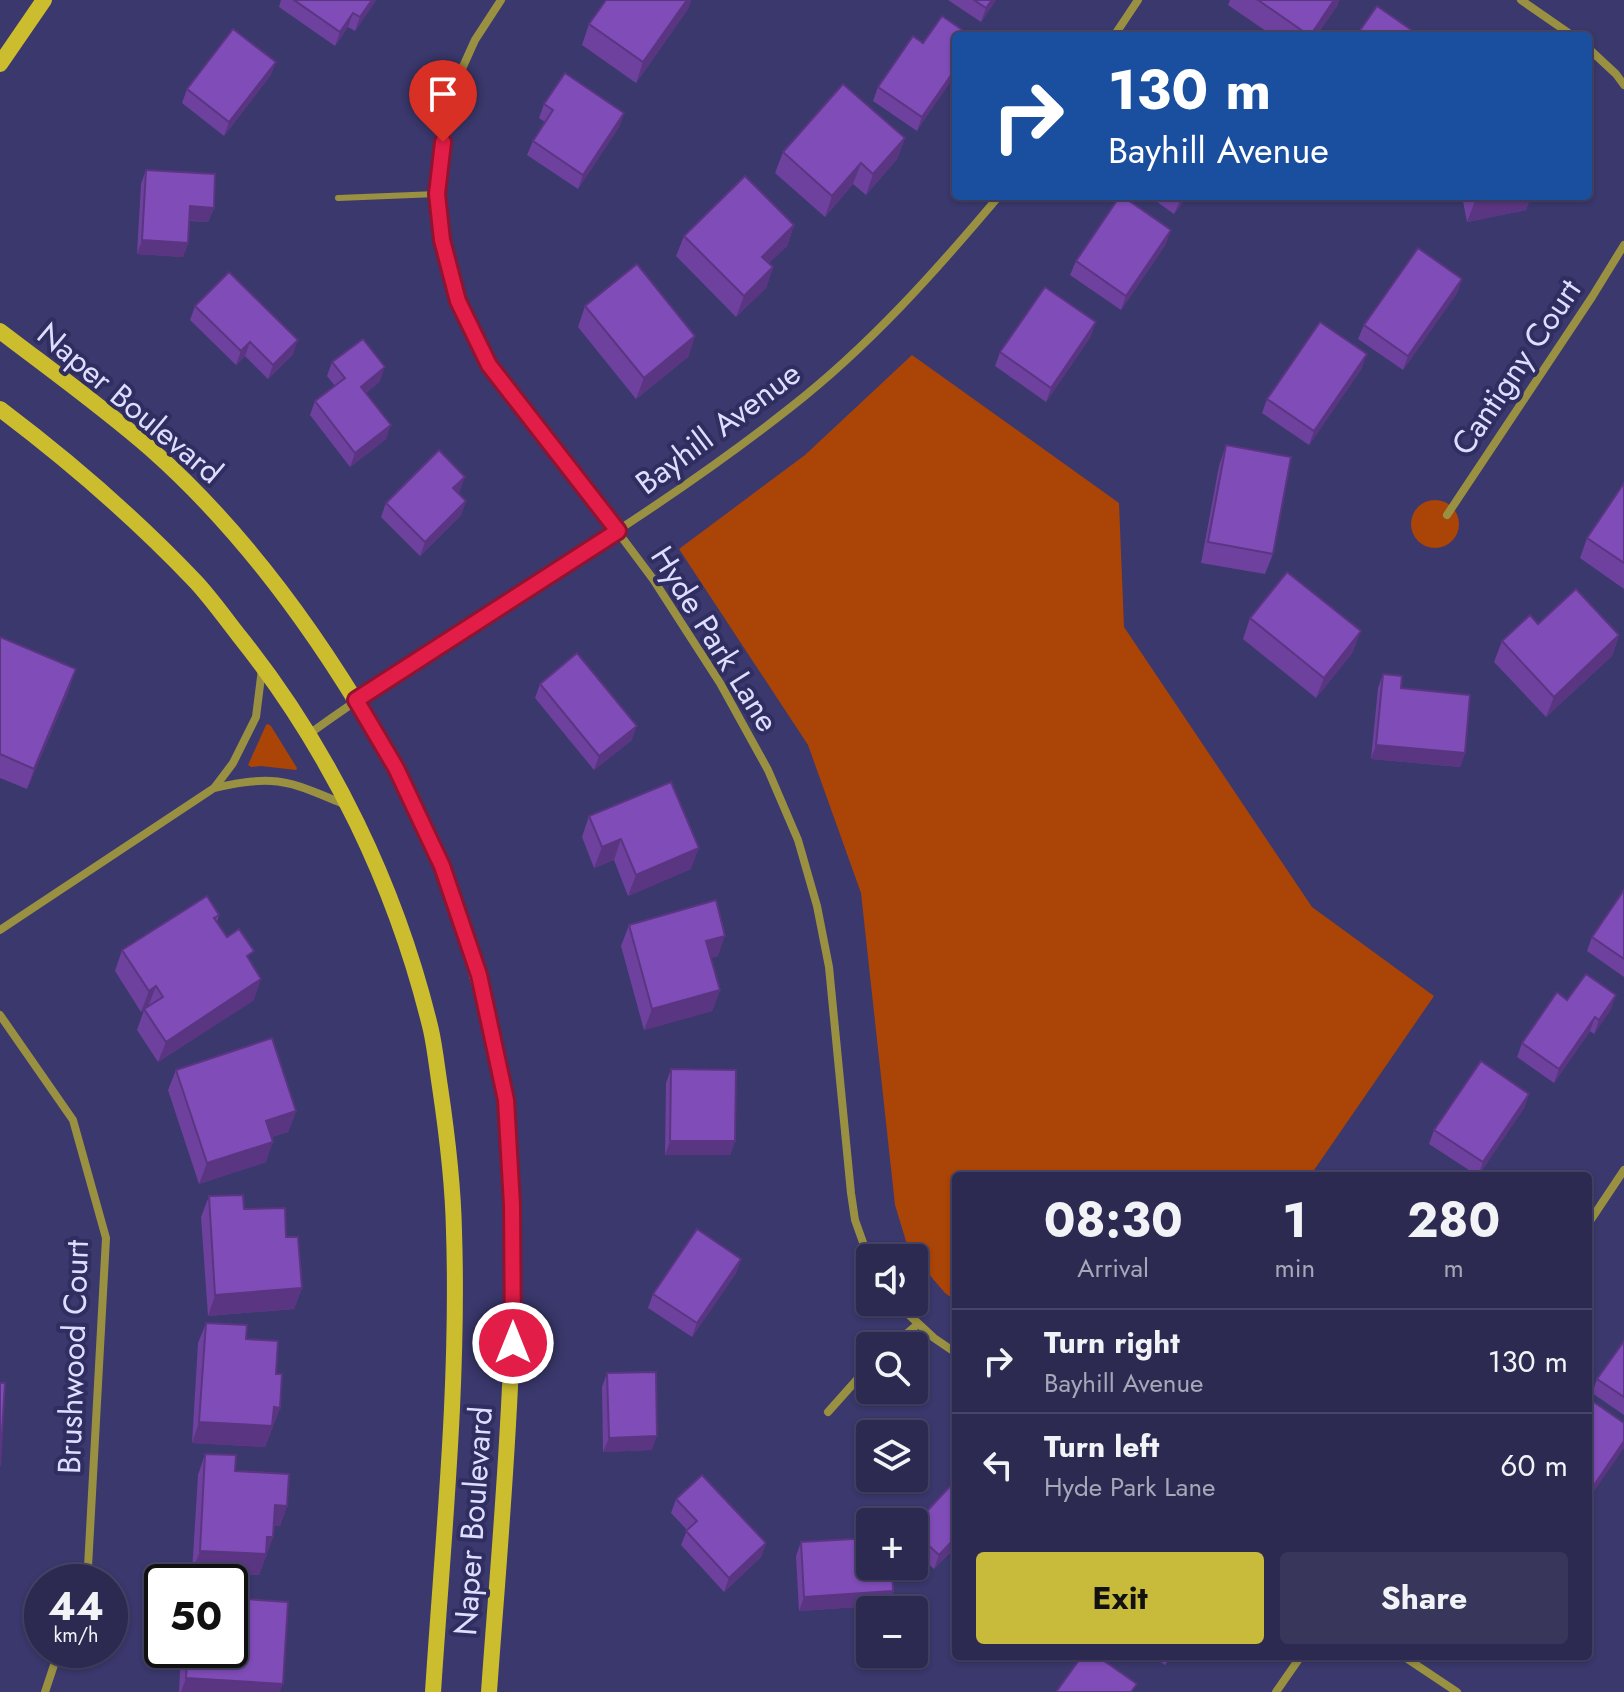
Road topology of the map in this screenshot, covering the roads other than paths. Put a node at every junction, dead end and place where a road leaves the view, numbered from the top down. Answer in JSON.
{"nodes":[{"id":1,"x":44,"y":0,"type":"edge"},
{"id":2,"x":501,"y":0,"type":"edge"},
{"id":3,"x":1138,"y":0,"type":"edge"},
{"id":4,"x":1521,"y":0,"type":"edge"},
{"id":5,"x":1117,"y":32,"type":"edge"},
{"id":6,"x":1567,"y":32,"type":"edge"},
{"id":7,"x":1592,"y":52,"type":"edge"},
{"id":8,"x":0,"y":64,"type":"edge"},
{"id":9,"x":1624,"y":85,"type":"edge"},
{"id":10,"x":437,"y":194,"type":"junction"},
{"id":11,"x":338,"y":198,"type":"dead end"},
{"id":12,"x":996,"y":200,"type":"edge"},
{"id":13,"x":1624,"y":245,"type":"edge"},
{"id":14,"x":0,"y":331,"type":"edge"},
{"id":15,"x":0,"y":409,"type":"edge"},
{"id":16,"x":1447,"y":515,"type":"dead end"},
{"id":17,"x":618,"y":531,"type":"junction"},
{"id":18,"x":263,"y":665,"type":"junction"},
{"id":19,"x":356,"y":700,"type":"junction"},
{"id":20,"x":309,"y":734,"type":"junction"},
{"id":21,"x":214,"y":788,"type":"junction"},
{"id":22,"x":349,"y":806,"type":"junction"},
{"id":23,"x":0,"y":930,"type":"edge"},
{"id":24,"x":0,"y":1015,"type":"edge"},
{"id":25,"x":1624,"y":1170,"type":"edge"},
{"id":26,"x":1592,"y":1218,"type":"edge"},
{"id":27,"x":864,"y":1244,"type":"edge"},
{"id":28,"x":910,"y":1316,"type":"edge"},
{"id":29,"x":918,"y":1324,"type":"junction"},
{"id":30,"x":909,"y":1332,"type":"edge"},
{"id":31,"x":952,"y":1350,"type":"edge"},
{"id":32,"x":856,"y":1381,"type":"edge"},
{"id":33,"x":828,"y":1412,"type":"dead end"},
{"id":34,"x":88,"y":1564,"type":"edge"},
{"id":35,"x":1298,"y":1660,"type":"edge"},
{"id":36,"x":1409,"y":1660,"type":"edge"},
{"id":37,"x":53,"y":1668,"type":"edge"},
{"id":38,"x":45,"y":1692,"type":"edge"},
{"id":39,"x":433,"y":1692,"type":"edge"},
{"id":40,"x":489,"y":1692,"type":"edge"},
{"id":41,"x":1276,"y":1692,"type":"edge"},
{"id":42,"x":1457,"y":1692,"type":"edge"}],
"edges":[{"from":1,"to":8,"type":"main road"},
{"from":2,"to":10,"type":"street","name":"Hyde Park Lane"},
{"from":3,"to":5,"type":"street"},
{"from":4,"to":6,"type":"street"},
{"from":7,"to":9,"type":"street"},
{"from":10,"to":11,"type":"lane"},
{"from":10,"to":17,"type":"street","name":"Hyde Park Lane"},
{"from":12,"to":17,"type":"street","name":"Bayhill Avenue"},
{"from":13,"to":16,"type":"street","name":"Cantigny Court"},
{"from":14,"to":19,"type":"main road","name":"Naper Boulevard"},
{"from":15,"to":18,"type":"main road","name":"Naper Boulevard"},
{"from":17,"to":19,"type":"street","name":"Bayhill Avenue"},
{"from":17,"to":27,"type":"street","name":"Hyde Park Lane"},
{"from":18,"to":20,"type":"main road","name":"Naper Boulevard"},
{"from":18,"to":21,"type":"street"},
{"from":19,"to":20,"type":"street","name":"Bayhill Avenue"},
{"from":19,"to":40,"type":"main road","name":"Naper Boulevard"},
{"from":20,"to":22,"type":"main road","name":"Naper Boulevard"},
{"from":21,"to":22,"type":"street"},
{"from":21,"to":23,"type":"street"},
{"from":22,"to":39,"type":"main road","name":"Naper Boulevard"},
{"from":24,"to":34,"type":"street","name":"Brushwood Court"},
{"from":25,"to":26,"type":"street"},
{"from":28,"to":29,"type":"street"},
{"from":29,"to":30,"type":"street"},
{"from":29,"to":31,"type":"street"},
{"from":32,"to":33,"type":"street"},
{"from":35,"to":41,"type":"street"},
{"from":36,"to":42,"type":"street"},
{"from":37,"to":38,"type":"street"}]}
